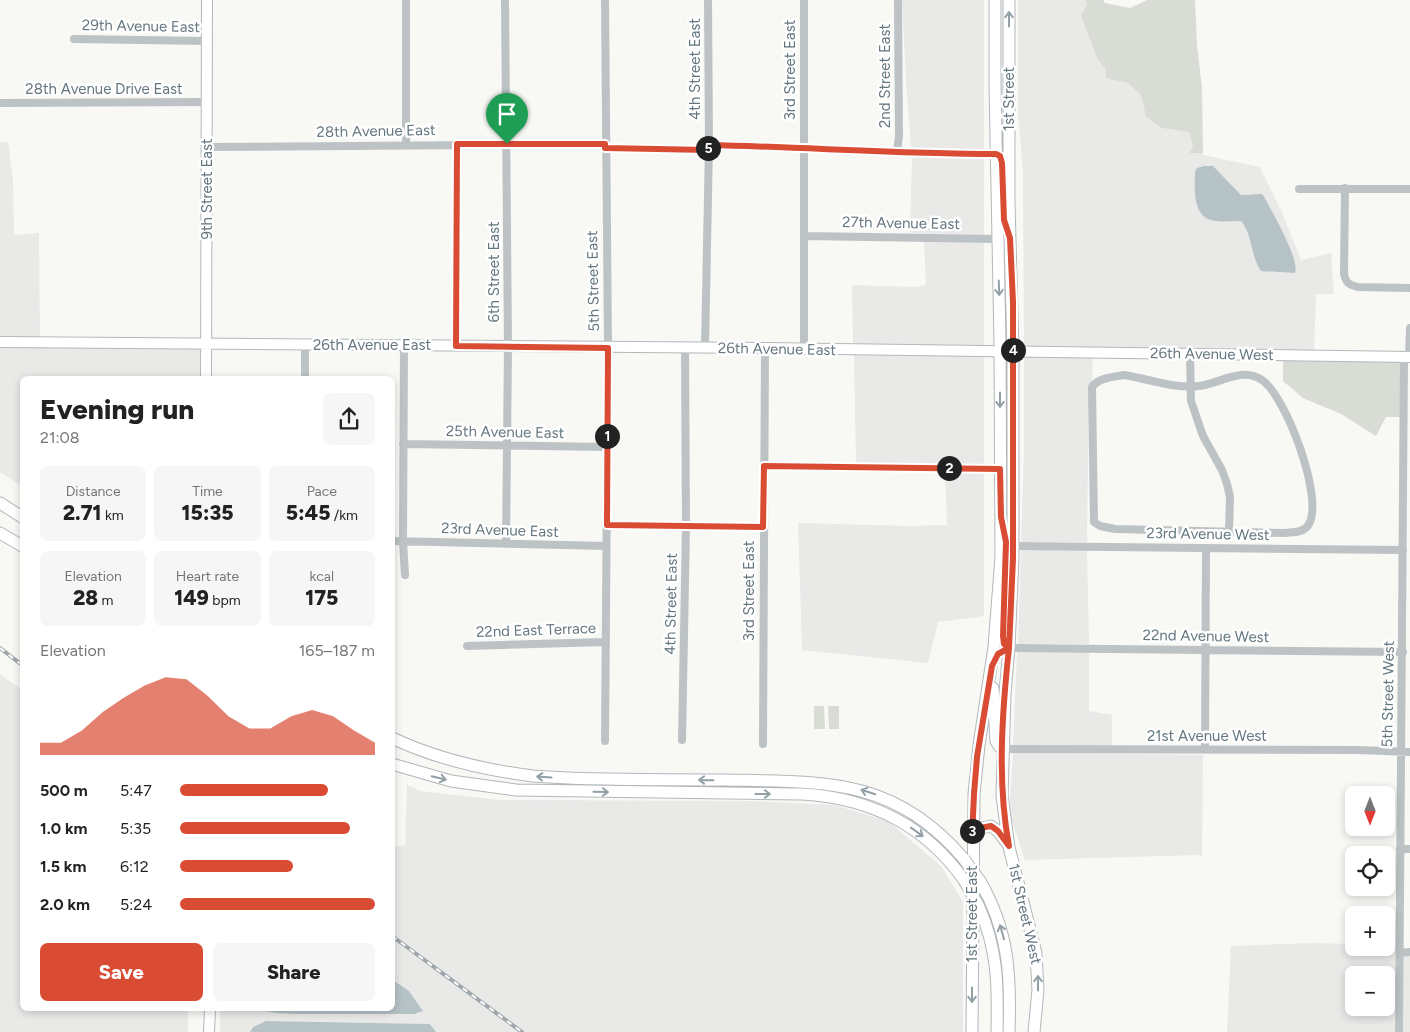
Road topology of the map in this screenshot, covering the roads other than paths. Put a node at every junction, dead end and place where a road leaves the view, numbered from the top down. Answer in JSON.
{"nodes":[{"id":1,"x":207,"y":0,"type":"edge"},
{"id":2,"x":406,"y":0,"type":"edge"},
{"id":3,"x":505,"y":0,"type":"edge"},
{"id":4,"x":605,"y":0,"type":"edge"},
{"id":5,"x":708,"y":0,"type":"edge"},
{"id":6,"x":804,"y":0,"type":"edge"},
{"id":7,"x":898,"y":0,"type":"edge"},
{"id":8,"x":996,"y":0,"type":"edge"},
{"id":9,"x":1009,"y":0,"type":"edge"},
{"id":10,"x":74,"y":39,"type":"dead end"},
{"id":11,"x":208,"y":41,"type":"junction"},
{"id":12,"x":995,"y":48,"type":"junction"},
{"id":13,"x":207,"y":102,"type":"junction"},
{"id":14,"x":0,"y":103,"type":"edge"},
{"id":15,"x":1009,"y":143,"type":"junction"},
{"id":16,"x":406,"y":144,"type":"junction"},
{"id":17,"x":457,"y":144,"type":"junction"},
{"id":18,"x":507,"y":144,"type":"junction"},
{"id":19,"x":605,"y":146,"type":"junction"},
{"id":20,"x":207,"y":147,"type":"junction"},
{"id":21,"x":708,"y":147,"type":"junction"},
{"id":22,"x":804,"y":149,"type":"junction"},
{"id":23,"x":897,"y":151,"type":"junction"},
{"id":24,"x":996,"y":154,"type":"junction"},
{"id":25,"x":1345,"y":188,"type":"junction"},
{"id":26,"x":1299,"y":189,"type":"dead end"},
{"id":27,"x":1410,"y":189,"type":"edge"},
{"id":28,"x":804,"y":236,"type":"junction"},
{"id":29,"x":1010,"y":238,"type":"junction"},
{"id":30,"x":997,"y":239,"type":"junction"},
{"id":31,"x":1410,"y":288,"type":"edge"},
{"id":32,"x":1410,"y":328,"type":"edge"},
{"id":33,"x":0,"y":342,"type":"edge"},
{"id":34,"x":206,"y":343,"type":"junction"},
{"id":35,"x":404,"y":345,"type":"junction"},
{"id":36,"x":305,"y":346,"type":"junction"},
{"id":37,"x":456,"y":346,"type":"junction"},
{"id":38,"x":508,"y":346,"type":"junction"},
{"id":39,"x":608,"y":348,"type":"junction"},
{"id":40,"x":685,"y":348,"type":"junction"},
{"id":41,"x":704,"y":348,"type":"junction"},
{"id":42,"x":765,"y":348,"type":"junction"},
{"id":43,"x":804,"y":349,"type":"junction"},
{"id":44,"x":1000,"y":351,"type":"junction"},
{"id":45,"x":1014,"y":351,"type":"junction"},
{"id":46,"x":1190,"y":354,"type":"junction"},
{"id":47,"x":1408,"y":357,"type":"edge"},
{"id":48,"x":206,"y":376,"type":"edge"},
{"id":49,"x":305,"y":376,"type":"edge"},
{"id":50,"x":1190,"y":386,"type":"junction"},
{"id":51,"x":1407,"y":422,"type":"edge"},
{"id":52,"x":403,"y":444,"type":"junction"},
{"id":53,"x":507,"y":445,"type":"junction"},
{"id":54,"x":607,"y":447,"type":"junction"},
{"id":55,"x":764,"y":466,"type":"junction"},
{"id":56,"x":1000,"y":469,"type":"junction"},
{"id":57,"x":1407,"y":497,"type":"edge"},
{"id":58,"x":0,"y":503,"type":"edge"},
{"id":59,"x":20,"y":515,"type":"edge"},
{"id":60,"x":1001,"y":517,"type":"junction"},
{"id":61,"x":607,"y":525,"type":"junction"},
{"id":62,"x":686,"y":527,"type":"junction"},
{"id":63,"x":763,"y":527,"type":"junction"},
{"id":64,"x":1229,"y":532,"type":"junction"},
{"id":65,"x":0,"y":533,"type":"edge"},
{"id":66,"x":395,"y":541,"type":"edge"},
{"id":67,"x":403,"y":541,"type":"junction"},
{"id":68,"x":506,"y":544,"type":"junction"},
{"id":69,"x":20,"y":545,"type":"edge"},
{"id":70,"x":606,"y":546,"type":"junction"},
{"id":71,"x":1013,"y":546,"type":"junction"},
{"id":72,"x":1206,"y":548,"type":"junction"},
{"id":73,"x":1403,"y":550,"type":"junction"},
{"id":74,"x":405,"y":575,"type":"dead end"},
{"id":75,"x":1407,"y":580,"type":"edge"},
{"id":76,"x":606,"y":642,"type":"junction"},
{"id":77,"x":467,"y":646,"type":"dead end"},
{"id":78,"x":994,"y":647,"type":"joint"},
{"id":79,"x":1009,"y":648,"type":"junction"},
{"id":80,"x":1206,"y":650,"type":"junction"},
{"id":81,"x":1402,"y":652,"type":"junction"},
{"id":82,"x":1406,"y":665,"type":"edge"},
{"id":83,"x":991,"y":669,"type":"junction"},
{"id":84,"x":395,"y":739,"type":"edge"},
{"id":85,"x":682,"y":740,"type":"dead end"},
{"id":86,"x":605,"y":741,"type":"dead end"},
{"id":87,"x":763,"y":744,"type":"dead end"},
{"id":88,"x":1003,"y":749,"type":"junction"},
{"id":89,"x":1205,"y":749,"type":"junction"},
{"id":90,"x":1401,"y":752,"type":"junction"},
{"id":91,"x":1410,"y":752,"type":"edge"},
{"id":92,"x":395,"y":765,"type":"edge"},
{"id":93,"x":972,"y":838,"type":"junction"},
{"id":94,"x":1009,"y":846,"type":"junction"},
{"id":95,"x":1400,"y":849,"type":"junction"},
{"id":96,"x":1410,"y":849,"type":"edge"},
{"id":97,"x":1400,"y":952,"type":"junction"},
{"id":98,"x":1410,"y":952,"type":"edge"},
{"id":99,"x":210,"y":1011,"type":"edge"},
{"id":100,"x":210,"y":1032,"type":"edge"},
{"id":101,"x":972,"y":1032,"type":"edge"},
{"id":102,"x":996,"y":1032,"type":"edge"},
{"id":103,"x":1009,"y":1032,"type":"edge"},
{"id":104,"x":1034,"y":1032,"type":"edge"},
{"id":105,"x":1399,"y":1032,"type":"edge"}],
"edges":[{"from":1,"to":11,"type":"street","name":"9th Street East"},
{"from":2,"to":16,"type":"street"},
{"from":3,"to":18,"type":"street","name":"6th Street East"},
{"from":4,"to":19,"type":"street","name":"5th Street East"},
{"from":5,"to":21,"type":"street","name":"4th Street East"},
{"from":6,"to":22,"type":"street","name":"3rd Street East"},
{"from":7,"to":23,"type":"street","name":"2nd Street East"},
{"from":8,"to":12,"type":"main road","name":"1st Street"},
{"from":15,"to":9,"type":"main road","name":"1st Street","one_way":true},
{"from":10,"to":11,"type":"street","name":"29th Avenue East"},
{"from":11,"to":13,"type":"street","name":"9th Street East"},
{"from":12,"to":15,"type":"main road"},
{"from":12,"to":24,"type":"main road","name":"1st Street"},
{"from":13,"to":14,"type":"street","name":"28th Avenue Drive East"},
{"from":13,"to":20,"type":"street","name":"9th Street East"},
{"from":15,"to":29,"type":"main road","name":"1st Street"},
{"from":16,"to":17,"type":"street","name":"28th Avenue East"},
{"from":16,"to":20,"type":"street","name":"28th Avenue East"},
{"from":17,"to":18,"type":"street","name":"28th Avenue East"},
{"from":17,"to":37,"type":"street"},
{"from":18,"to":19,"type":"street","name":"28th Avenue East"},
{"from":18,"to":38,"type":"street","name":"6th Street East"},
{"from":19,"to":21,"type":"street","name":"28th Avenue East"},
{"from":19,"to":39,"type":"street","name":"5th Street East"},
{"from":20,"to":34,"type":"street","name":"9th Street East"},
{"from":21,"to":22,"type":"street","name":"28th Avenue East"},
{"from":21,"to":41,"type":"street","name":"4th Street East"},
{"from":22,"to":23,"type":"street","name":"28th Avenue East"},
{"from":22,"to":28,"type":"street","name":"3rd Street East"},
{"from":23,"to":24,"type":"street","name":"28th Avenue East"},
{"from":24,"to":29,"type":"main road"},
{"from":24,"to":30,"type":"main road","name":"1st Street"},
{"from":25,"to":26,"type":"street"},
{"from":25,"to":27,"type":"street"},
{"from":25,"to":31,"type":"street"},
{"from":28,"to":30,"type":"street","name":"27th Avenue East"},
{"from":28,"to":43,"type":"street","name":"3rd Street East"},
{"from":29,"to":45,"type":"main road","name":"1st Street"},
{"from":30,"to":44,"type":"main road","name":"1st Street","one_way":true},
{"from":32,"to":47,"type":"street","name":"5th Street West"},
{"from":33,"to":34,"type":"street","name":"26th Avenue East"},
{"from":34,"to":36,"type":"street","name":"26th Avenue East"},
{"from":34,"to":48,"type":"street","name":"9th Street East"},
{"from":35,"to":36,"type":"street","name":"26th Avenue East"},
{"from":35,"to":37,"type":"street","name":"26th Avenue East"},
{"from":35,"to":52,"type":"street"},
{"from":36,"to":49,"type":"street"},
{"from":37,"to":38,"type":"street","name":"26th Avenue East"},
{"from":38,"to":39,"type":"street","name":"26th Avenue East"},
{"from":38,"to":53,"type":"street","name":"6th Street East"},
{"from":39,"to":40,"type":"street","name":"26th Avenue East"},
{"from":39,"to":54,"type":"street","name":"5th Street East"},
{"from":40,"to":41,"type":"street","name":"26th Avenue East"},
{"from":40,"to":62,"type":"street","name":"4th Street East"},
{"from":41,"to":42,"type":"street","name":"26th Avenue East"},
{"from":42,"to":43,"type":"street","name":"26th Avenue East"},
{"from":42,"to":55,"type":"street","name":"3rd Street East"},
{"from":43,"to":44,"type":"street","name":"26th Avenue East"},
{"from":44,"to":45,"type":"street","name":"26th Avenue East"},
{"from":44,"to":56,"type":"main road","name":"1st Street","one_way":true},
{"from":45,"to":46,"type":"street","name":"26th Avenue West"},
{"from":45,"to":71,"type":"main road","name":"1st Street"},
{"from":46,"to":47,"type":"street","name":"26th Avenue West"},
{"from":46,"to":50,"type":"street"},
{"from":47,"to":51,"type":"street","name":"5th Street West"},
{"from":50,"to":64,"type":"street"},
{"from":50,"to":64,"type":"street"},
{"from":50,"to":64,"type":"street"},
{"from":51,"to":57,"type":"street","name":"5th Street West"},
{"from":52,"to":53,"type":"street","name":"25th Avenue East"},
{"from":52,"to":67,"type":"street"},
{"from":53,"to":54,"type":"street","name":"25th Avenue East"},
{"from":53,"to":68,"type":"street","name":"6th Street East"},
{"from":54,"to":61,"type":"street","name":"5th Street East"},
{"from":55,"to":56,"type":"street"},
{"from":55,"to":63,"type":"street","name":"3rd Street East"},
{"from":56,"to":60,"type":"main road","name":"1st Street"},
{"from":57,"to":73,"type":"street","name":"5th Street West"},
{"from":58,"to":59,"type":"main road"},
{"from":60,"to":78,"type":"main road","name":"1st Street"},
{"from":60,"to":79,"type":"main road"},
{"from":61,"to":62,"type":"street"},
{"from":61,"to":70,"type":"street","name":"5th Street East"},
{"from":62,"to":63,"type":"street"},
{"from":62,"to":85,"type":"street","name":"4th Street East"},
{"from":63,"to":87,"type":"street","name":"3rd Street East"},
{"from":65,"to":69,"type":"main road"},
{"from":66,"to":67,"type":"street","name":"23rd Avenue East"},
{"from":67,"to":68,"type":"street","name":"23rd Avenue East"},
{"from":67,"to":74,"type":"street"},
{"from":68,"to":70,"type":"street","name":"23rd Avenue East"},
{"from":70,"to":76,"type":"street","name":"5th Street East"},
{"from":71,"to":72,"type":"street","name":"23rd Avenue West"},
{"from":71,"to":79,"type":"main road","name":"1st Street"},
{"from":72,"to":73,"type":"street","name":"23rd Avenue West"},
{"from":72,"to":80,"type":"street"},
{"from":73,"to":75,"type":"street","name":"5th Street West"},
{"from":75,"to":81,"type":"street","name":"5th Street West"},
{"from":76,"to":77,"type":"street","name":"22nd East Terrace"},
{"from":76,"to":86,"type":"street","name":"5th Street East"},
{"from":78,"to":83,"type":"main road","name":"1st Street East"},
{"from":79,"to":80,"type":"street","name":"22nd Avenue West"},
{"from":79,"to":83,"type":"main road"},
{"from":79,"to":88,"type":"main road","name":"1st Street West"},
{"from":80,"to":81,"type":"street","name":"22nd Avenue West"},
{"from":80,"to":89,"type":"street"},
{"from":81,"to":82,"type":"street","name":"5th Street West"},
{"from":82,"to":90,"type":"street","name":"5th Street West"},
{"from":83,"to":88,"type":"main road"},
{"from":83,"to":93,"type":"main road","name":"1st Street East"},
{"from":103,"to":84,"type":"main road","name":"1st Street West","one_way":true,"bridge":true},
{"from":88,"to":89,"type":"street","name":"21st Avenue West"},
{"from":88,"to":94,"type":"main road","name":"1st Street West"},
{"from":89,"to":90,"type":"street","name":"21st Avenue West"},
{"from":90,"to":91,"type":"street","name":"21st Avenue West"},
{"from":90,"to":95,"type":"street","name":"5th Street West"},
{"from":92,"to":102,"type":"main road","one_way":true,"bridge":true},
{"from":93,"to":94,"type":"main road"},
{"from":93,"to":101,"type":"main road","name":"1st Street East","one_way":true},
{"from":104,"to":94,"type":"main road","name":"1st Street West","one_way":true},
{"from":95,"to":96,"type":"street"},
{"from":95,"to":97,"type":"street","name":"5th Street West"},
{"from":97,"to":98,"type":"street"},
{"from":97,"to":105,"type":"street","name":"5th Street West"},
{"from":99,"to":100,"type":"street"}]}
